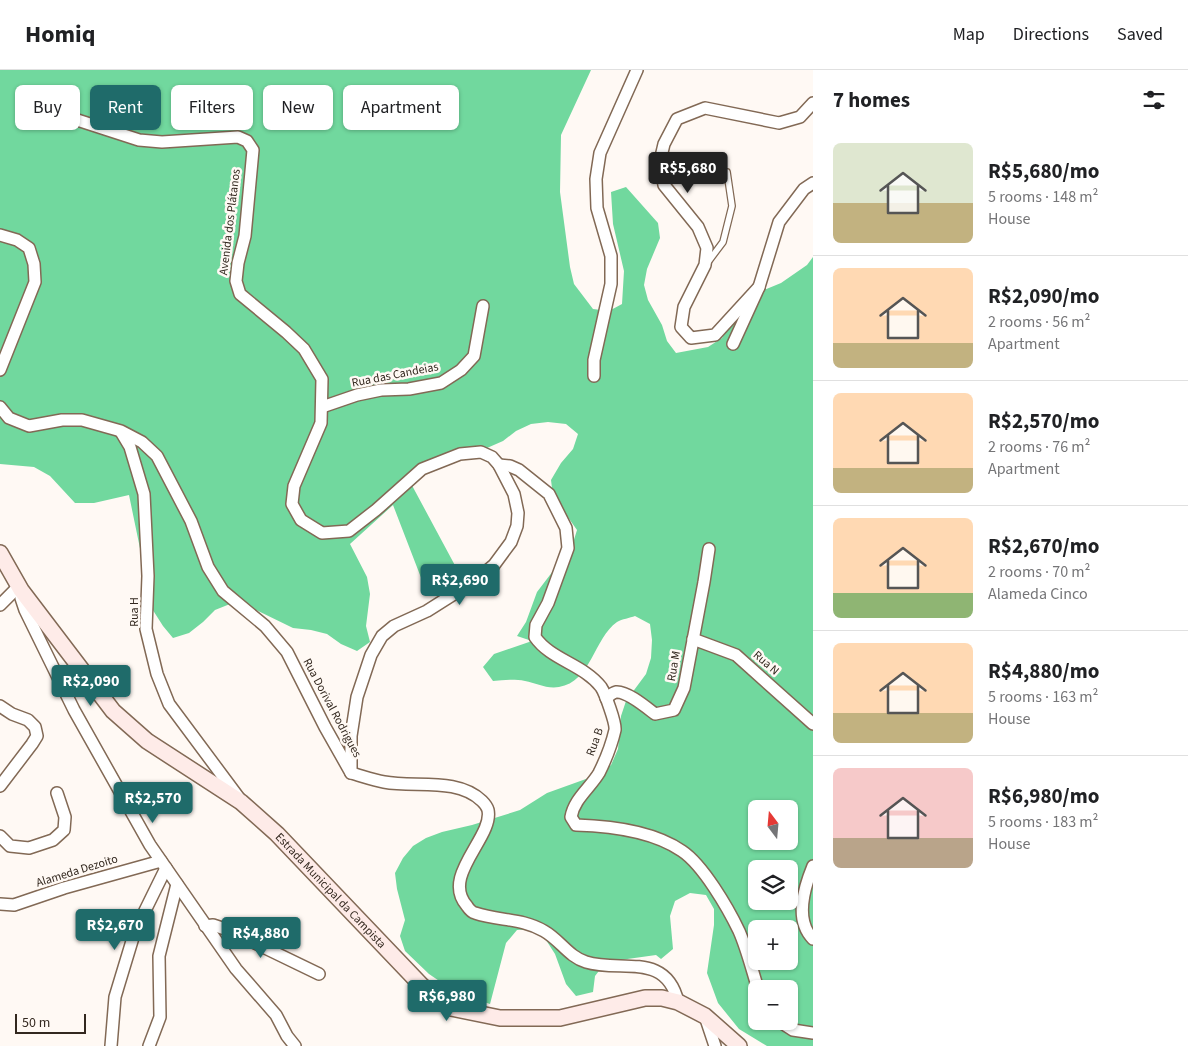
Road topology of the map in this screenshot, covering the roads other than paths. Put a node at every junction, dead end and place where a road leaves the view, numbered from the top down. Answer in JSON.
{"nodes":[{"id":1,"x":637,"y":70,"type":"edge"},
{"id":2,"x":813,"y":102,"type":"edge"},
{"id":3,"x":80,"y":121,"type":"edge"},
{"id":4,"x":727,"y":172,"type":"dead end"},
{"id":5,"x":813,"y":182,"type":"edge"},
{"id":6,"x":0,"y":235,"type":"edge"},
{"id":7,"x":705,"y":266,"type":"junction"},
{"id":8,"x":759,"y":287,"type":"junction"},
{"id":9,"x":483,"y":306,"type":"dead end"},
{"id":10,"x":733,"y":344,"type":"dead end"},
{"id":11,"x":0,"y":370,"type":"edge"},
{"id":12,"x":594,"y":376,"type":"dead end"},
{"id":13,"x":0,"y":407,"type":"edge"},
{"id":14,"x":322,"y":407,"type":"junction"},
{"id":15,"x":120,"y":431,"type":"junction"},
{"id":16,"x":499,"y":465,"type":"junction"},
{"id":17,"x":709,"y":549,"type":"dead end"},
{"id":18,"x":0,"y":553,"type":"edge"},
{"id":19,"x":20,"y":588,"type":"junction"},
{"id":20,"x":0,"y":605,"type":"edge"},
{"id":21,"x":693,"y":639,"type":"junction"},
{"id":22,"x":606,"y":698,"type":"junction"},
{"id":23,"x":0,"y":706,"type":"edge"},
{"id":24,"x":813,"y":724,"type":"edge"},
{"id":25,"x":351,"y":773,"type":"junction"},
{"id":26,"x":0,"y":786,"type":"edge"},
{"id":27,"x":57,"y":793,"type":"dead end"},
{"id":28,"x":242,"y":802,"type":"junction"},
{"id":29,"x":0,"y":836,"type":"edge"},
{"id":30,"x":163,"y":865,"type":"junction"},
{"id":31,"x":813,"y":866,"type":"edge"},
{"id":32,"x":177,"y":884,"type":"junction"},
{"id":33,"x":0,"y":904,"type":"edge"},
{"id":34,"x":205,"y":926,"type":"junction"},
{"id":35,"x":813,"y":939,"type":"edge"},
{"id":36,"x":319,"y":974,"type":"dead end"},
{"id":37,"x":755,"y":980,"type":"edge"},
{"id":38,"x":678,"y":1002,"type":"junction"},
{"id":39,"x":705,"y":1016,"type":"junction"},
{"id":40,"x":794,"y":1030,"type":"edge"},
{"id":41,"x":813,"y":1033,"type":"edge"},
{"id":42,"x":111,"y":1046,"type":"edge"},
{"id":43,"x":150,"y":1046,"type":"edge"},
{"id":44,"x":294,"y":1046,"type":"edge"},
{"id":45,"x":715,"y":1046,"type":"edge"},
{"id":46,"x":739,"y":1046,"type":"edge"}],
"edges":[{"from":1,"to":12,"type":"street"},
{"from":2,"to":7,"type":"street"},
{"from":3,"to":14,"type":"street","name":"Avenida dos Plátanos"},
{"from":4,"to":7,"type":"lane"},
{"from":5,"to":8,"type":"street"},
{"from":6,"to":11,"type":"street"},
{"from":7,"to":8,"type":"street"},
{"from":8,"to":10,"type":"street"},
{"from":9,"to":14,"type":"street","name":"Rua das Candeias"},
{"from":13,"to":15,"type":"street","name":"Rua Dorival Rodrigues"},
{"from":14,"to":16,"type":"street","name":"Avenida dos Plátanos"},
{"from":15,"to":25,"type":"street","name":"Rua Dorival Rodrigues"},
{"from":15,"to":28,"type":"street","name":"Rua H"},
{"from":16,"to":22,"type":"street","name":"Rua B"},
{"from":16,"to":25,"type":"street"},
{"from":17,"to":21,"type":"street","name":"Rua M"},
{"from":18,"to":19,"type":"main road","name":"Estrada Municipal da Campista"},
{"from":19,"to":20,"type":"street"},
{"from":19,"to":28,"type":"main road","name":"Estrada Municipal da Campista"},
{"from":19,"to":30,"type":"street"},
{"from":21,"to":22,"type":"street","name":"Rua M"},
{"from":21,"to":24,"type":"street","name":"Rua N"},
{"from":22,"to":37,"type":"street","name":"Rua B"},
{"from":23,"to":26,"type":"street"},
{"from":25,"to":38,"type":"street","name":"Rua Dorival Rodrigues"},
{"from":27,"to":29,"type":"street"},
{"from":28,"to":38,"type":"main road","name":"Estrada Municipal da Campista"},
{"from":30,"to":32,"type":"street"},
{"from":30,"to":33,"type":"street","name":"Alameda Dezoito"},
{"from":30,"to":42,"type":"street"},
{"from":31,"to":35,"type":"street"},
{"from":32,"to":34,"type":"street"},
{"from":32,"to":43,"type":"street"},
{"from":34,"to":36,"type":"street"},
{"from":34,"to":44,"type":"street"},
{"from":38,"to":39,"type":"main road","name":"Estrada Municipal da Campista"},
{"from":39,"to":45,"type":"street"},
{"from":39,"to":46,"type":"main road","name":"Estrada Municipal da Campista"},
{"from":40,"to":41,"type":"street"}]}
